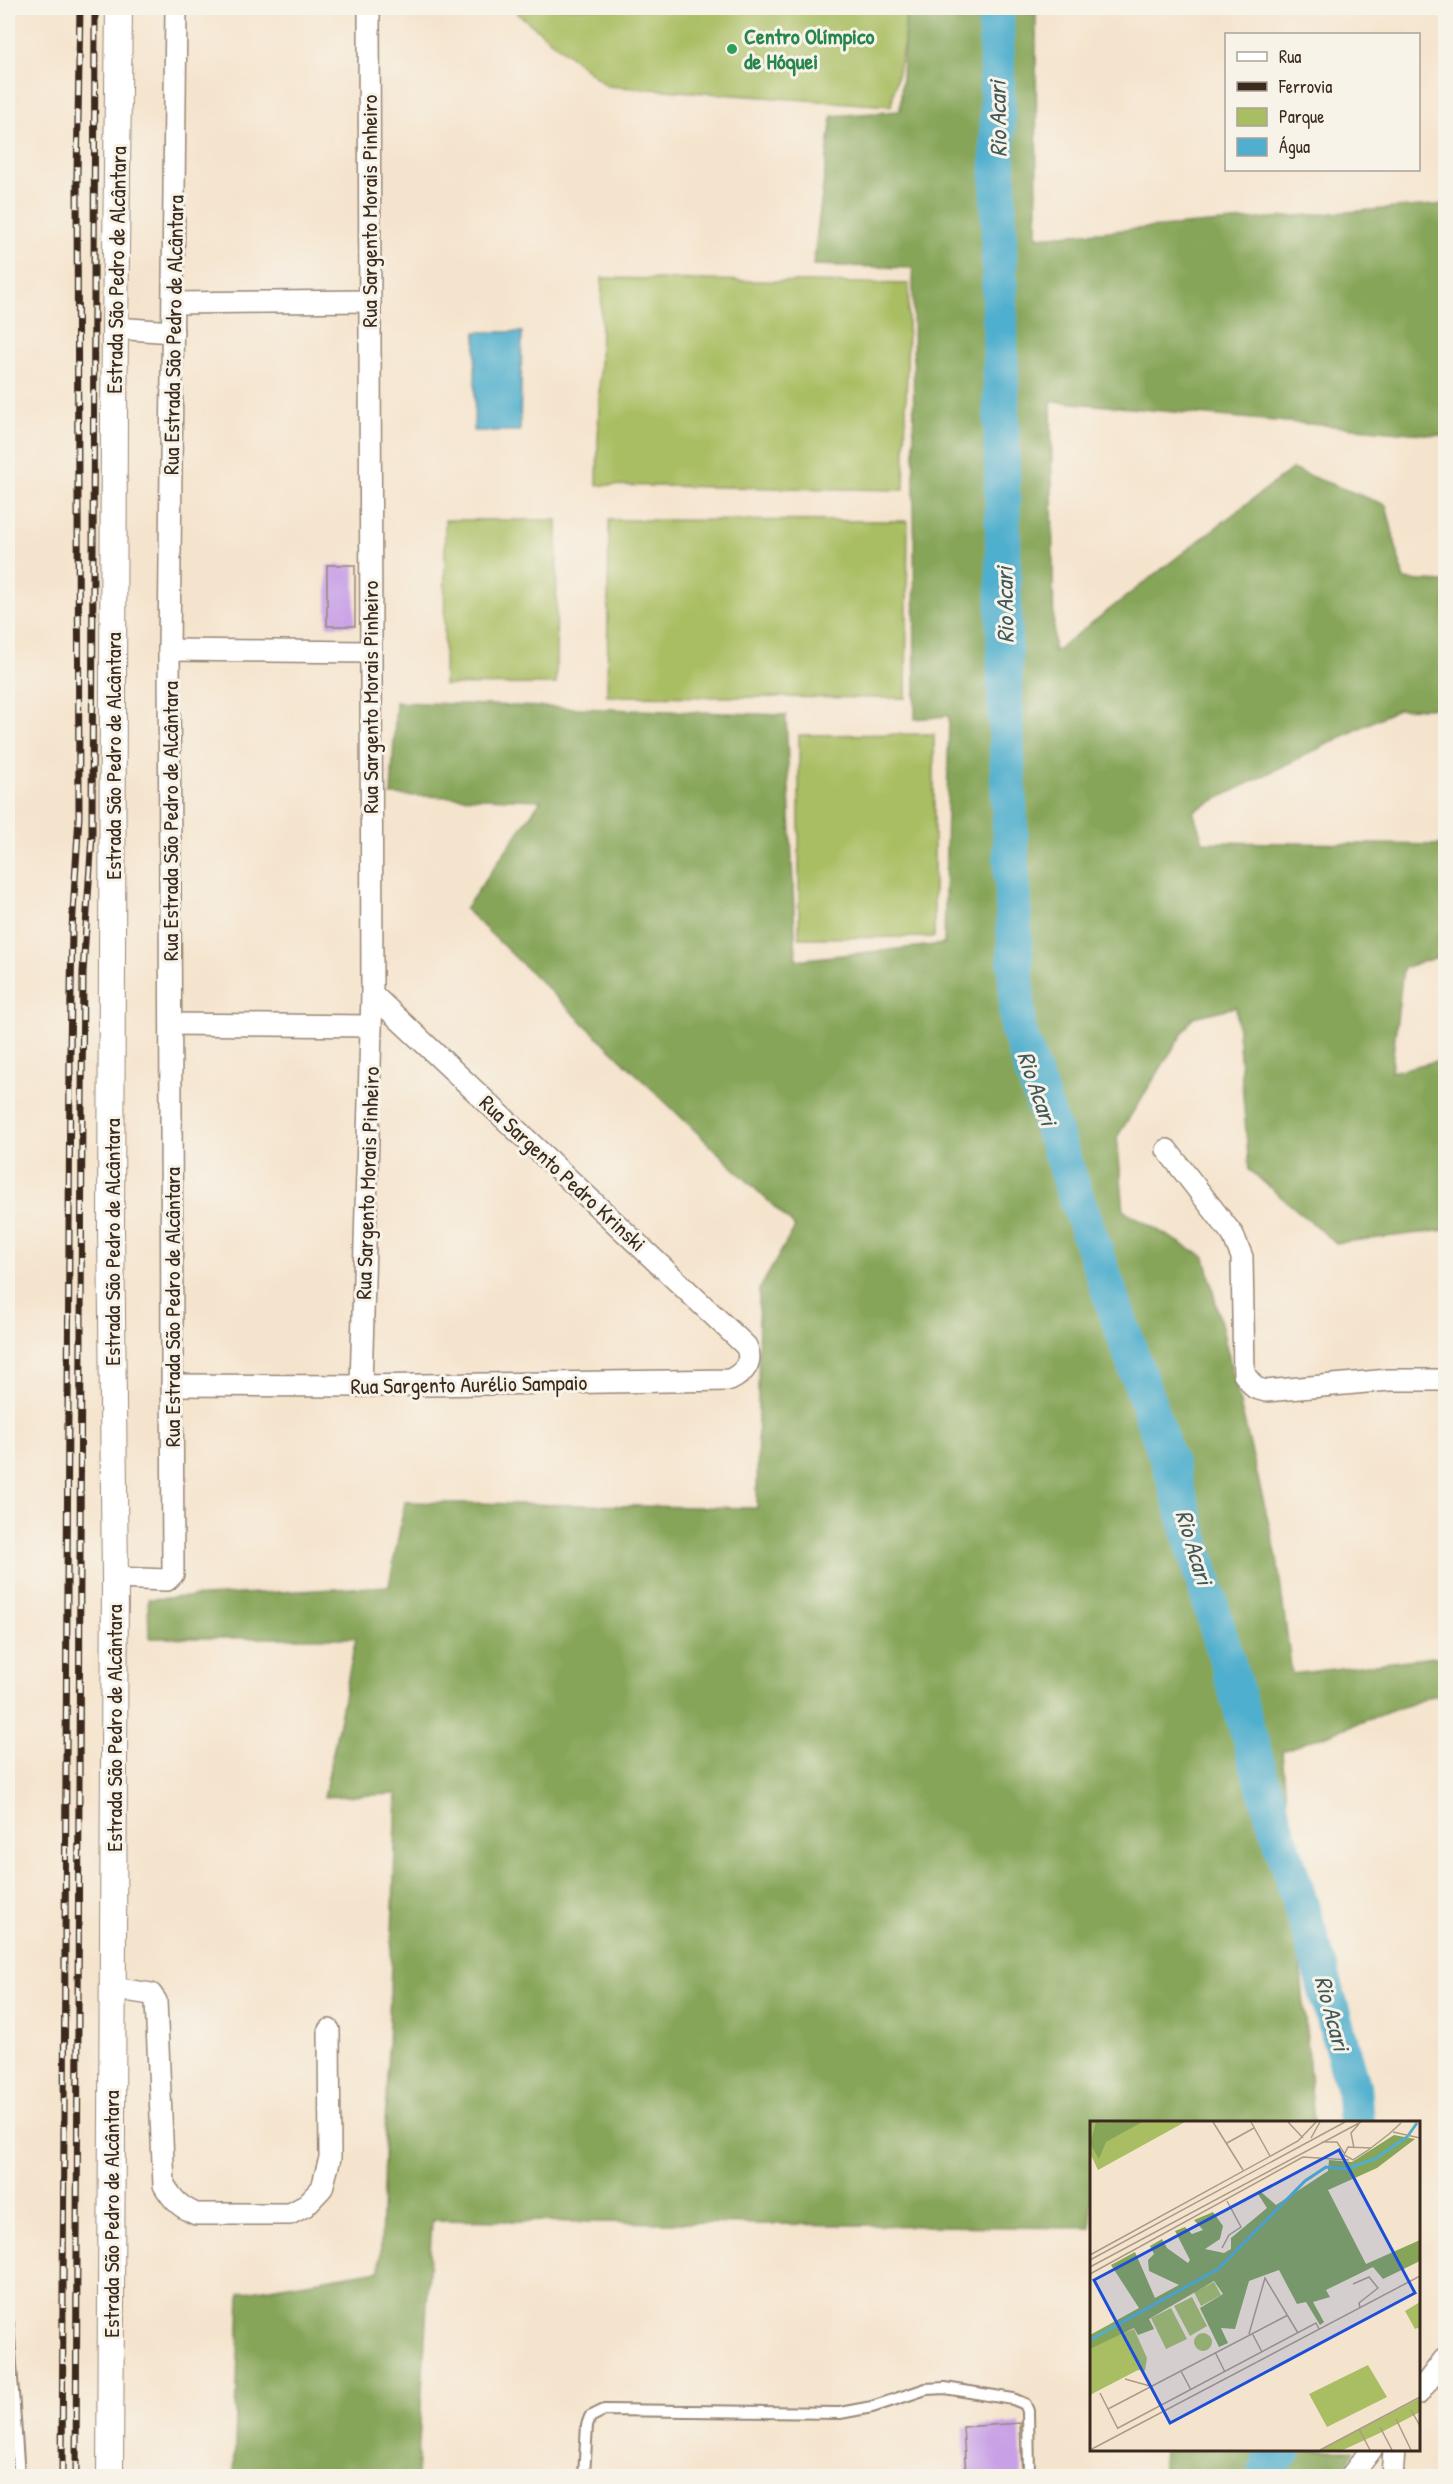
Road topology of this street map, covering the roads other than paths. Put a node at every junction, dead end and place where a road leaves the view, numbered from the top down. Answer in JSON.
{"nodes":[{"id":1,"x":119,"y":8,"type":"edge"},
{"id":2,"x":176,"y":8,"type":"edge"},
{"id":3,"x":369,"y":8,"type":"edge"},
{"id":4,"x":370,"y":301,"type":"junction"},
{"id":5,"x":173,"y":303,"type":"junction"},
{"id":6,"x":115,"y":328,"type":"junction"},
{"id":7,"x":173,"y":332,"type":"junction"},
{"id":8,"x":169,"y":651,"type":"junction"},
{"id":9,"x":370,"y":652,"type":"junction"},
{"id":10,"x":372,"y":994,"type":"junction"},
{"id":11,"x":171,"y":1023,"type":"junction"},
{"id":12,"x":371,"y":1026,"type":"junction"},
{"id":13,"x":1167,"y":1150,"type":"dead end"},
{"id":14,"x":750,"y":1354,"type":"joint"},
{"id":15,"x":1446,"y":1380,"type":"edge"},
{"id":16,"x":172,"y":1385,"type":"junction"},
{"id":17,"x":361,"y":1386,"type":"junction"},
{"id":18,"x":115,"y":1578,"type":"junction"},
{"id":19,"x":112,"y":1988,"type":"junction"},
{"id":20,"x":329,"y":2030,"type":"dead end"},
{"id":21,"x":8,"y":2323,"type":"edge"},
{"id":22,"x":1446,"y":2357,"type":"edge"},
{"id":23,"x":1420,"y":2393,"type":"edge"},
{"id":24,"x":1370,"y":2451,"type":"edge"},
{"id":25,"x":1394,"y":2451,"type":"edge"},
{"id":26,"x":19,"y":2476,"type":"edge"},
{"id":27,"x":110,"y":2476,"type":"edge"},
{"id":28,"x":584,"y":2476,"type":"edge"},
{"id":29,"x":1029,"y":2476,"type":"edge"},
{"id":30,"x":1351,"y":2476,"type":"edge"},
{"id":31,"x":1392,"y":2476,"type":"edge"}],
"edges":[{"from":1,"to":6,"type":"street","name":"Estrada São Pedro de Alcântara"},
{"from":2,"to":5,"type":"street","name":"Rua Estrada São Pedro de Alcântara"},
{"from":3,"to":4,"type":"street","name":"Rua Sargento Morais Pinheiro"},
{"from":4,"to":5,"type":"street"},
{"from":4,"to":9,"type":"street","name":"Rua Sargento Morais Pinheiro"},
{"from":5,"to":7,"type":"street","name":"Rua Estrada São Pedro de Alcântara"},
{"from":6,"to":7,"type":"street"},
{"from":6,"to":18,"type":"street","name":"Estrada São Pedro de Alcântara"},
{"from":7,"to":8,"type":"street","name":"Rua Estrada São Pedro de Alcântara"},
{"from":8,"to":9,"type":"street"},
{"from":8,"to":11,"type":"street","name":"Rua Estrada São Pedro de Alcântara"},
{"from":9,"to":10,"type":"street","name":"Rua Sargento Morais Pinheiro"},
{"from":10,"to":12,"type":"street","name":"Rua Sargento Morais Pinheiro"},
{"from":10,"to":14,"type":"street","name":"Rua Sargento Pedro Krinski"},
{"from":11,"to":12,"type":"street"},
{"from":11,"to":16,"type":"street","name":"Rua Estrada São Pedro de Alcântara"},
{"from":12,"to":17,"type":"street","name":"Rua Sargento Morais Pinheiro"},
{"from":13,"to":15,"type":"street"},
{"from":14,"to":17,"type":"street","name":"Rua Sargento Aurélio Sampaio"},
{"from":16,"to":17,"type":"street","name":"Rua Sargento Aurélio Sampaio"},
{"from":16,"to":18,"type":"street","name":"Rua Estrada São Pedro de Alcântara"},
{"from":18,"to":19,"type":"street","name":"Estrada São Pedro de Alcântara"},
{"from":19,"to":20,"type":"street"},
{"from":19,"to":27,"type":"street","name":"Estrada São Pedro de Alcântara"},
{"from":21,"to":26,"type":"lane"},
{"from":22,"to":23,"type":"street"},
{"from":24,"to":30,"type":"street"},
{"from":25,"to":31,"type":"street"},
{"from":28,"to":29,"type":"lane"}]}
